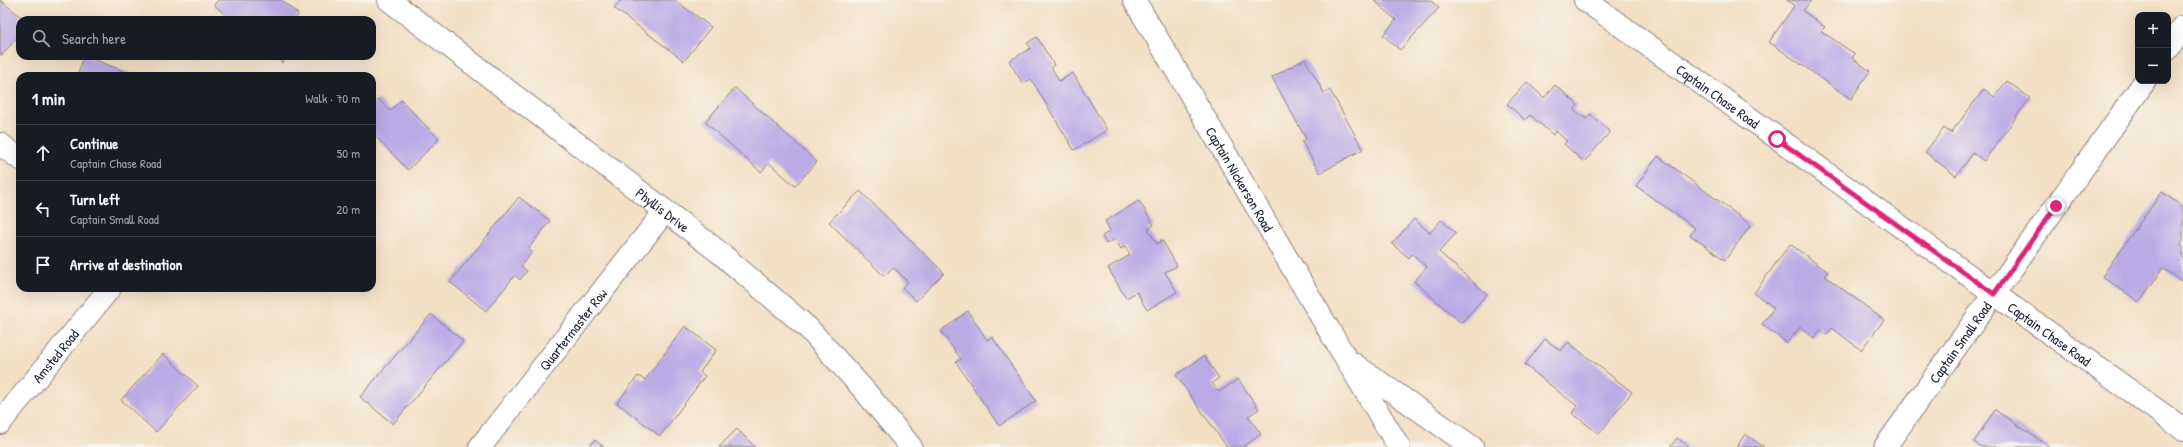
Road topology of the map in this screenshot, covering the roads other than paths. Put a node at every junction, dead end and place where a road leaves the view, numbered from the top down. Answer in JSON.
{"nodes":[{"id":1,"x":389,"y":0,"type":"edge"},
{"id":2,"x":1134,"y":0,"type":"edge"},
{"id":3,"x":1585,"y":0,"type":"edge"},
{"id":4,"x":2183,"y":27,"type":"edge"},
{"id":5,"x":2169,"y":48,"type":"edge"},
{"id":6,"x":2143,"y":84,"type":"edge"},
{"id":7,"x":0,"y":144,"type":"edge"},
{"id":8,"x":16,"y":156,"type":"edge"},
{"id":9,"x":665,"y":211,"type":"junction"},
{"id":10,"x":107,"y":292,"type":"edge"},
{"id":11,"x":1994,"y":294,"type":"junction"},
{"id":12,"x":1346,"y":359,"type":"junction"},
{"id":13,"x":0,"y":422,"type":"edge"},
{"id":14,"x":2183,"y":429,"type":"edge"},
{"id":15,"x":480,"y":447,"type":"edge"},
{"id":16,"x":911,"y":447,"type":"edge"},
{"id":17,"x":1399,"y":447,"type":"edge"},
{"id":18,"x":1472,"y":447,"type":"edge"},
{"id":19,"x":1885,"y":447,"type":"edge"}],
"edges":[{"from":1,"to":9,"type":"street","name":"Phyllis Drive"},
{"from":2,"to":12,"type":"street","name":"Captain Nickerson Road"},
{"from":3,"to":11,"type":"street","name":"Captain Chase Road"},
{"from":4,"to":5,"type":"street"},
{"from":6,"to":11,"type":"street","name":"Captain Small Road"},
{"from":7,"to":8,"type":"street"},
{"from":9,"to":15,"type":"street","name":"Quartermaster Row"},
{"from":9,"to":16,"type":"street","name":"Phyllis Drive"},
{"from":10,"to":13,"type":"street","name":"Amsted Road"},
{"from":11,"to":14,"type":"street","name":"Captain Chase Road"},
{"from":11,"to":19,"type":"street","name":"Captain Small Road"},
{"from":12,"to":17,"type":"street","name":"Captain Nickerson Road"},
{"from":12,"to":18,"type":"street","name":"Captain Nickerson Road"}]}
